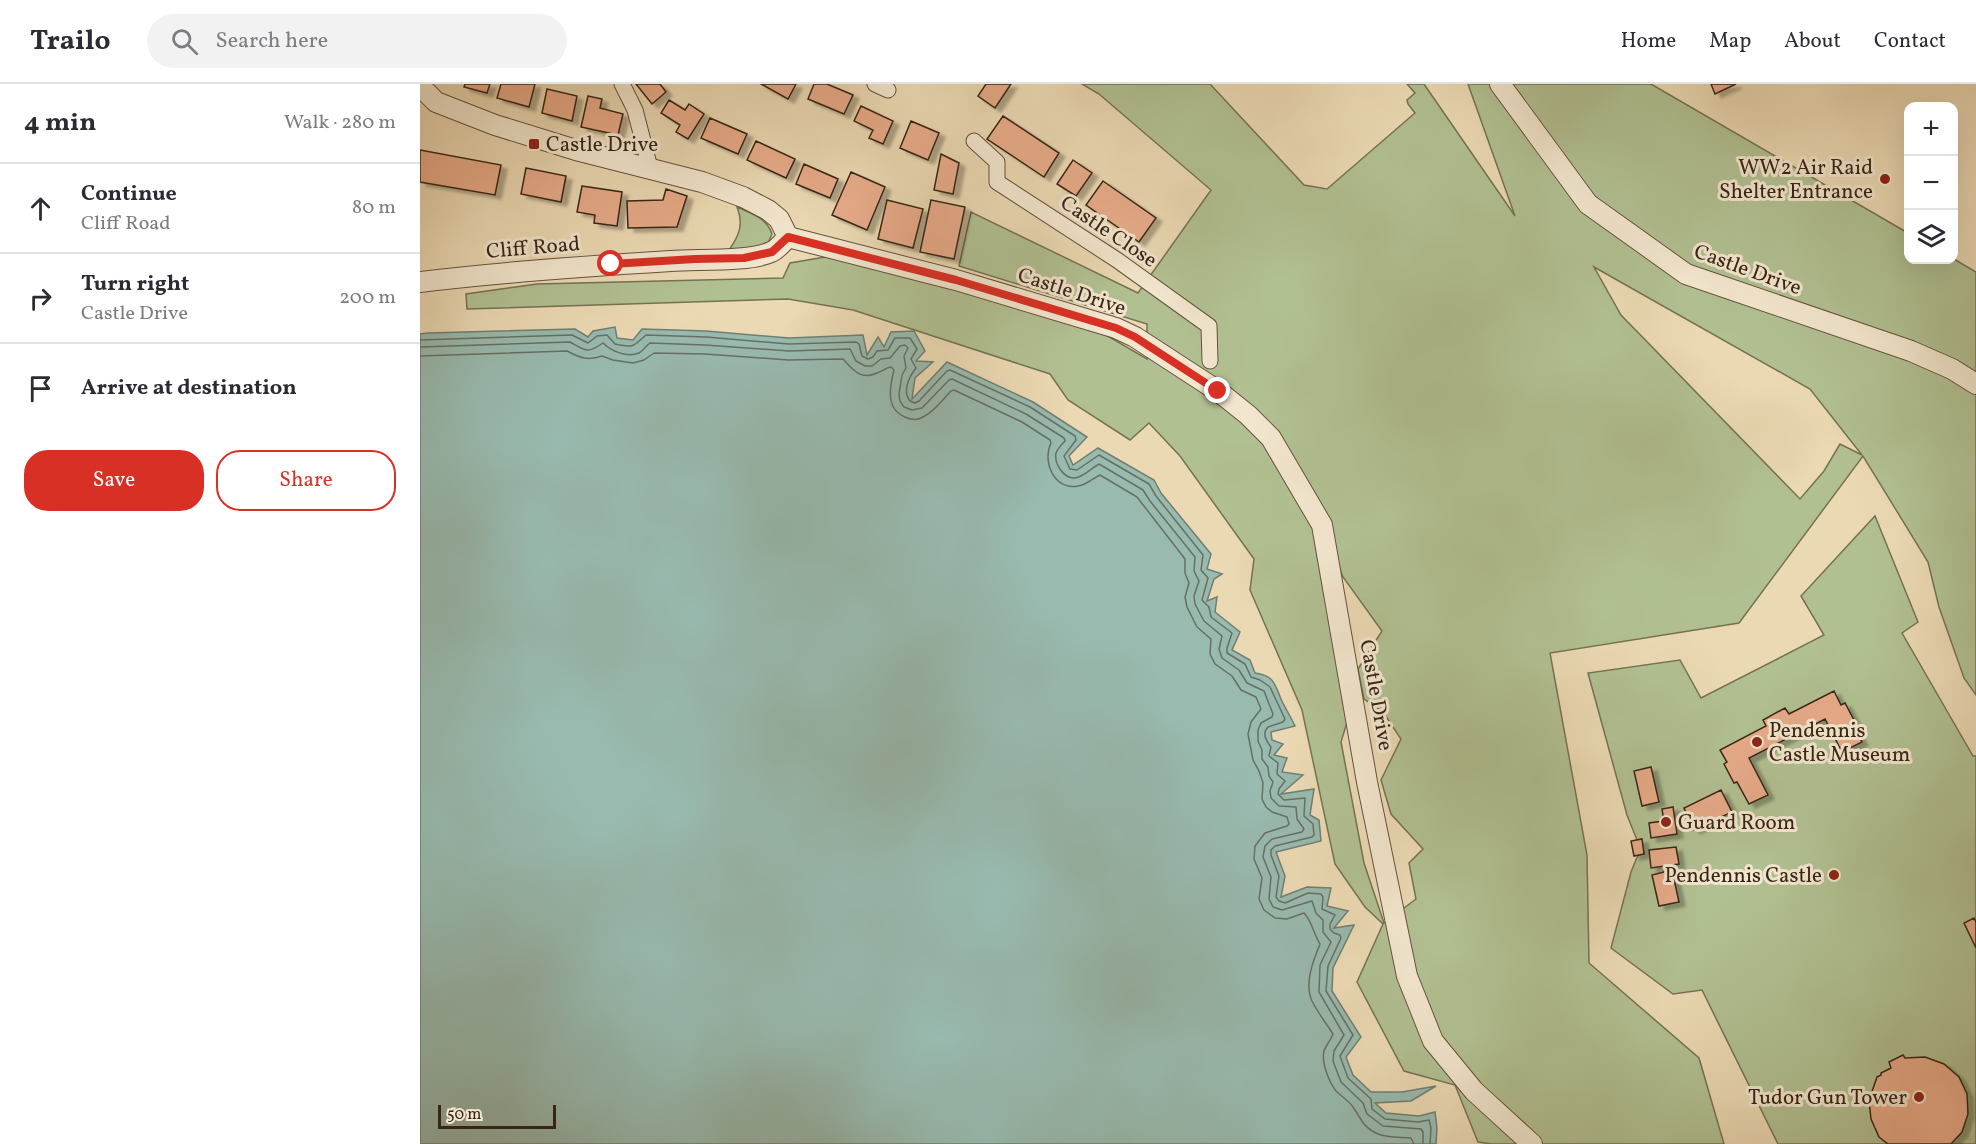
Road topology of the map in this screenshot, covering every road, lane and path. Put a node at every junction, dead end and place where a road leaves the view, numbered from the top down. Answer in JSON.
{"nodes":[{"id":1,"x":622,"y":84,"type":"edge"},
{"id":2,"x":1500,"y":84,"type":"edge"},
{"id":3,"x":420,"y":86,"type":"edge"},
{"id":4,"x":974,"y":141,"type":"dead end"},
{"id":5,"x":650,"y":168,"type":"junction"},
{"id":6,"x":788,"y":237,"type":"junction"},
{"id":7,"x":420,"y":282,"type":"edge"},
{"id":8,"x":1210,"y":361,"type":"dead end"},
{"id":9,"x":1976,"y":384,"type":"edge"},
{"id":10,"x":1532,"y":1144,"type":"edge"}],
"edges":[{"from":1,"to":5,"type":"street"},
{"from":2,"to":9,"type":"street","name":"Castle Drive"},
{"from":3,"to":5,"type":"street"},
{"from":4,"to":8,"type":"street","name":"Castle Close"},
{"from":5,"to":6,"type":"street"},
{"from":6,"to":7,"type":"street","name":"Cliff Road"},
{"from":6,"to":10,"type":"street","name":"Castle Drive"}]}
